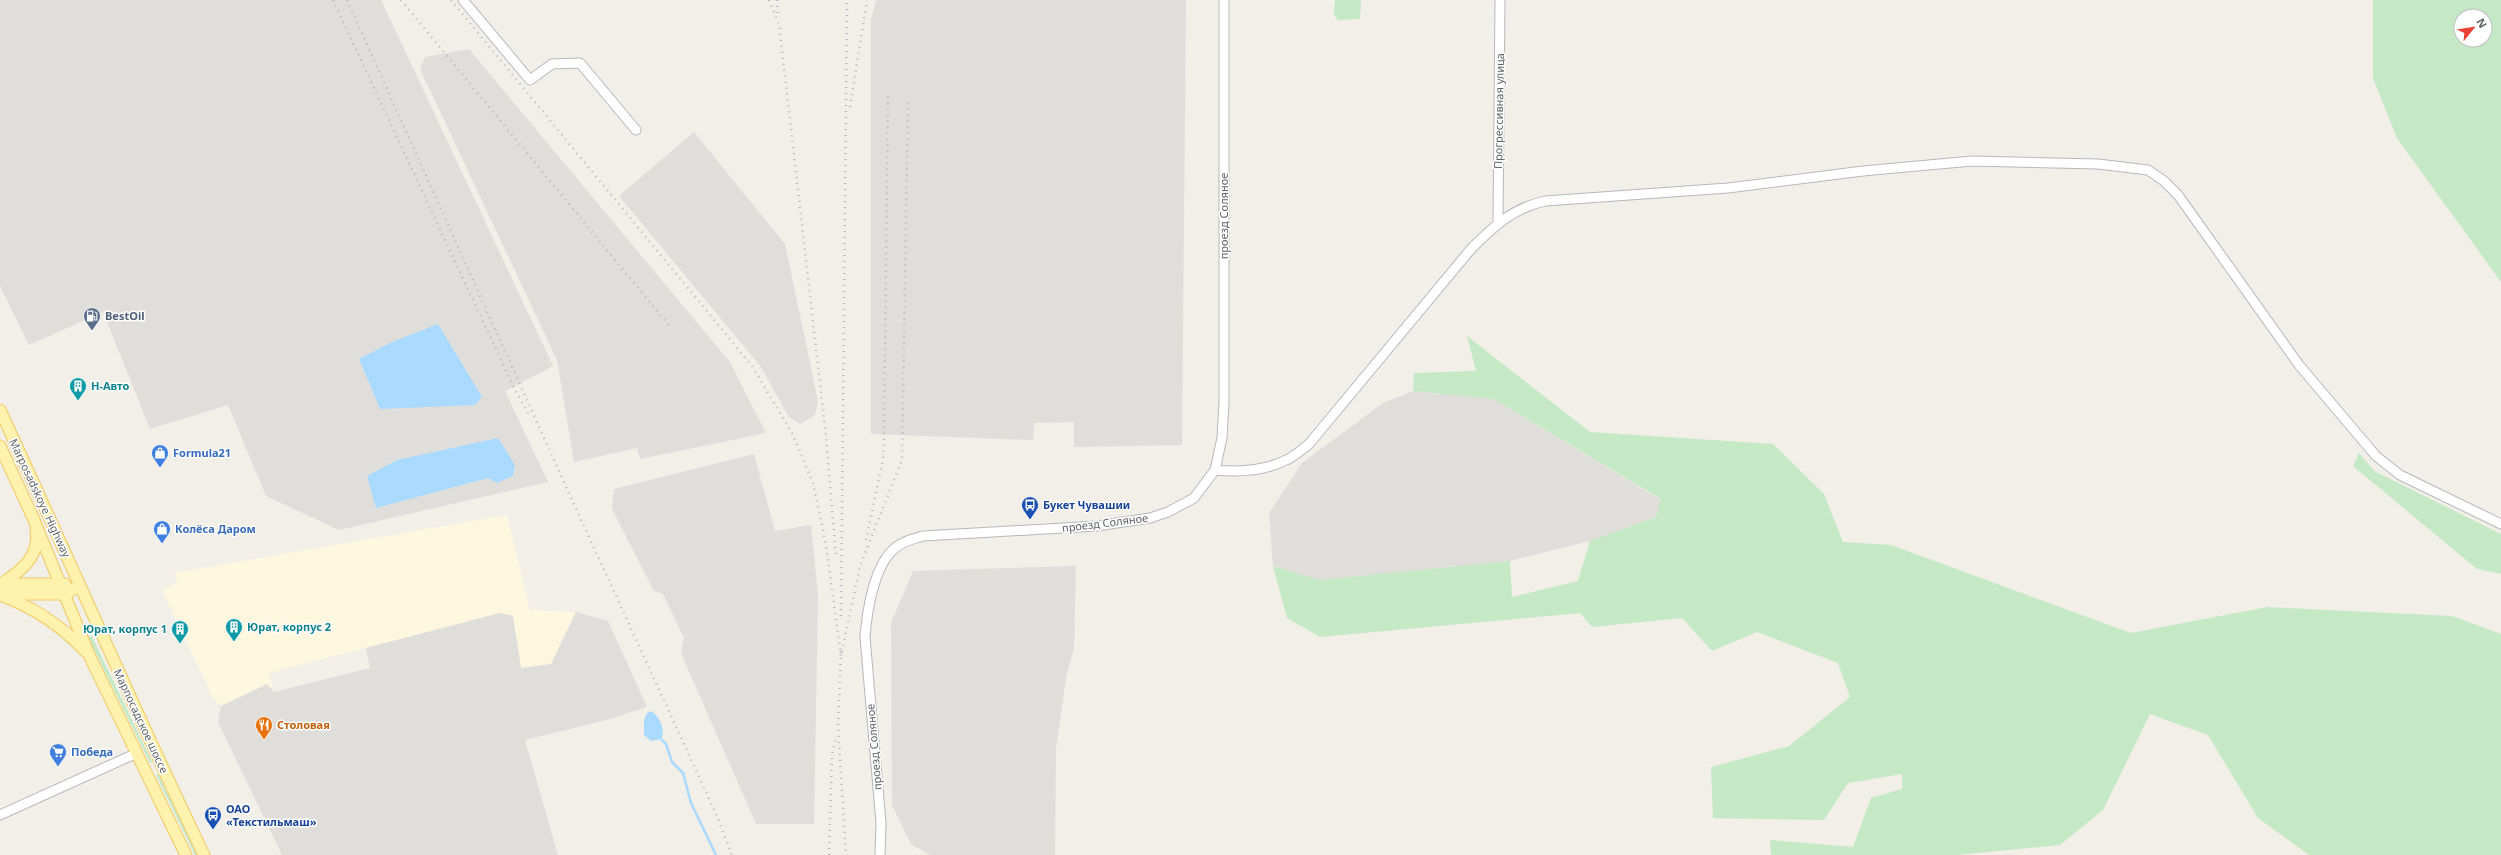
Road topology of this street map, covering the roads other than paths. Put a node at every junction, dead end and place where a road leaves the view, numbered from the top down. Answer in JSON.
{"nodes":[{"id":1,"x":463,"y":0,"type":"edge"},
{"id":2,"x":1224,"y":0,"type":"edge"},
{"id":3,"x":1500,"y":0,"type":"edge"},
{"id":4,"x":636,"y":130,"type":"dead end"},
{"id":5,"x":1498,"y":222,"type":"junction"},
{"id":6,"x":0,"y":410,"type":"edge"},
{"id":7,"x":0,"y":446,"type":"edge"},
{"id":8,"x":1215,"y":470,"type":"junction"},
{"id":9,"x":34,"y":520,"type":"junction"},
{"id":10,"x":2501,"y":524,"type":"edge"},
{"id":11,"x":60,"y":583,"type":"junction"},
{"id":12,"x":80,"y":586,"type":"junction"},
{"id":13,"x":0,"y":589,"type":"edge"},
{"id":14,"x":64,"y":594,"type":"junction"},
{"id":15,"x":90,"y":657,"type":"junction"},
{"id":16,"x":137,"y":753,"type":"junction"},
{"id":17,"x":0,"y":815,"type":"edge"},
{"id":18,"x":186,"y":855,"type":"edge"},
{"id":19,"x":204,"y":855,"type":"edge"},
{"id":20,"x":880,"y":855,"type":"edge"}],
"edges":[{"from":1,"to":4,"type":"street"},
{"from":2,"to":8,"type":"street","name":"проезд Соляное"},
{"from":3,"to":5,"type":"street","name":"Прогрессивная улица"},
{"from":5,"to":8,"type":"street"},
{"from":5,"to":10,"type":"street"},
{"from":6,"to":12,"type":"main road","name":"Marposadskoye Highway"},
{"from":7,"to":9,"type":"main road","name":"Marposadskoye Highway"},
{"from":8,"to":20,"type":"street","name":"проезд Соляное"},
{"from":9,"to":11,"type":"main road","name":"Marposadskoye Highway"},
{"from":9,"to":13,"type":"main road"},
{"from":11,"to":12,"type":"main road"},
{"from":11,"to":13,"type":"main road"},
{"from":11,"to":14,"type":"main road","name":"Marposadskoye Highway"},
{"from":12,"to":14,"type":"main road"},
{"from":12,"to":19,"type":"main road","name":"Марпосадское шоссе"},
{"from":13,"to":14,"type":"main road"},
{"from":13,"to":15,"type":"main road"},
{"from":14,"to":15,"type":"main road","name":"Марпосадское шоссе"},
{"from":15,"to":16,"type":"main road","name":"Марпосадское шоссе"},
{"from":16,"to":17,"type":"street"},
{"from":16,"to":18,"type":"main road","name":"Марпосадское шоссе"}]}
